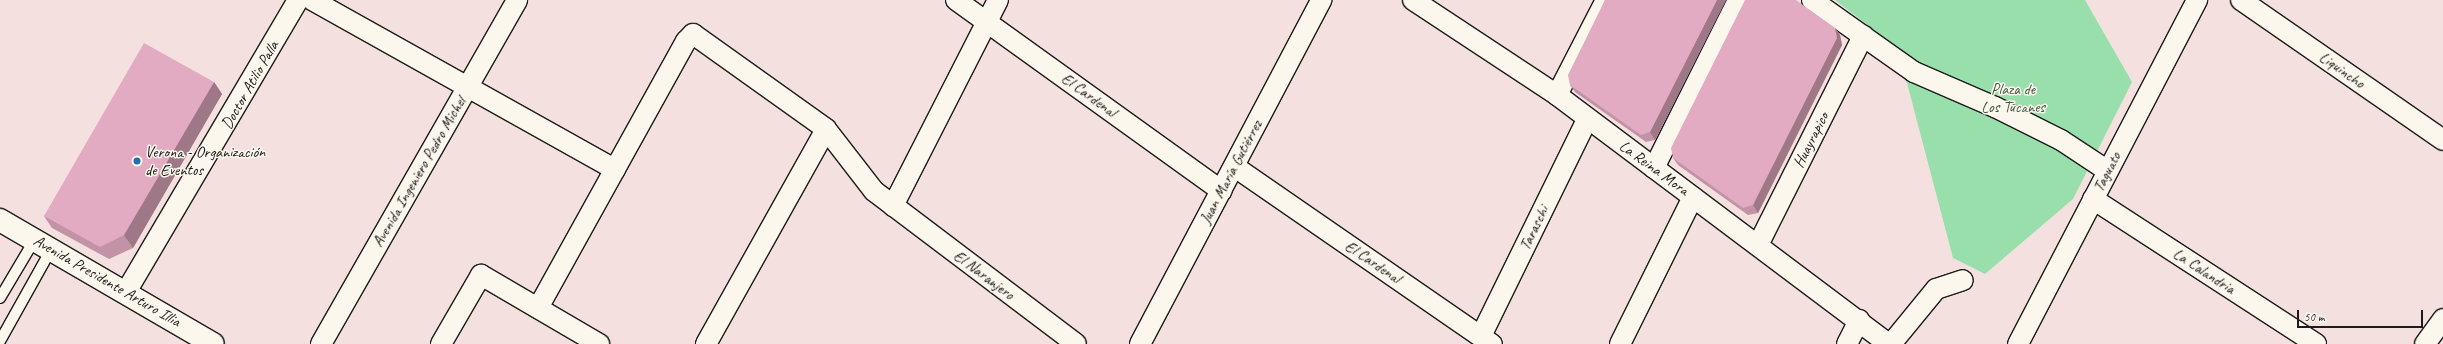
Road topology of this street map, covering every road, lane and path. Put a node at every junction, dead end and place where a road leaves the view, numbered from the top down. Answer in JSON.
{"nodes":[{"id":1,"x":298,"y":0,"type":"edge"},
{"id":2,"x":312,"y":0,"type":"edge"},
{"id":3,"x":517,"y":0,"type":"edge"},
{"id":4,"x":956,"y":0,"type":"edge"},
{"id":5,"x":998,"y":0,"type":"edge"},
{"id":6,"x":1322,"y":0,"type":"edge"},
{"id":7,"x":1413,"y":0,"type":"edge"},
{"id":8,"x":1606,"y":0,"type":"edge"},
{"id":9,"x":1738,"y":0,"type":"edge"},
{"id":10,"x":1812,"y":0,"type":"edge"},
{"id":11,"x":2196,"y":0,"type":"edge"},
{"id":12,"x":2241,"y":0,"type":"edge"},
{"id":13,"x":987,"y":23,"type":"junction"},
{"id":14,"x":1863,"y":36,"type":"junction"},
{"id":15,"x":468,"y":87,"type":"junction"},
{"id":16,"x":1557,"y":95,"type":"junction"},
{"id":17,"x":1587,"y":120,"type":"junction"},
{"id":18,"x":826,"y":129,"type":"junction"},
{"id":19,"x":2443,"y":140,"type":"edge"},
{"id":20,"x":1235,"y":167,"type":"junction"},
{"id":21,"x":1654,"y":168,"type":"junction"},
{"id":22,"x":615,"y":169,"type":"junction"},
{"id":23,"x":2108,"y":171,"type":"junction"},
{"id":24,"x":1222,"y":191,"type":"junction"},
{"id":25,"x":1693,"y":197,"type":"junction"},
{"id":26,"x":2093,"y":198,"type":"junction"},
{"id":27,"x":892,"y":206,"type":"junction"},
{"id":28,"x":0,"y":220,"type":"edge"},
{"id":29,"x":1759,"y":243,"type":"junction"},
{"id":30,"x":44,"y":244,"type":"junction"},
{"id":31,"x":1963,"y":280,"type":"dead end"},
{"id":32,"x":126,"y":292,"type":"junction"},
{"id":33,"x":0,"y":298,"type":"edge"},
{"id":34,"x":538,"y":308,"type":"junction"},
{"id":35,"x":2443,"y":319,"type":"edge"},
{"id":36,"x":1859,"y":320,"type":"junction"},
{"id":37,"x":1487,"y":340,"type":"edge"},
{"id":38,"x":0,"y":341,"type":"edge"},
{"id":39,"x":213,"y":344,"type":"edge"},
{"id":40,"x":321,"y":344,"type":"edge"},
{"id":41,"x":442,"y":344,"type":"edge"},
{"id":42,"x":599,"y":344,"type":"edge"},
{"id":43,"x":706,"y":344,"type":"edge"},
{"id":44,"x":1076,"y":344,"type":"edge"},
{"id":45,"x":1140,"y":344,"type":"edge"},
{"id":46,"x":1620,"y":344,"type":"edge"},
{"id":47,"x":1847,"y":344,"type":"edge"},
{"id":48,"x":1890,"y":344,"type":"edge"},
{"id":49,"x":2018,"y":344,"type":"edge"},
{"id":50,"x":2316,"y":344,"type":"edge"},
{"id":51,"x":2425,"y":344,"type":"edge"}],
"edges":[{"from":1,"to":32,"type":"street","name":"Doctor Atilio Palla"},
{"from":2,"to":15,"type":"street"},
{"from":3,"to":15,"type":"street","name":"Avenida Ingeniero Pedro Michel"},
{"from":4,"to":13,"type":"street","name":"El Cardenal"},
{"from":5,"to":13,"type":"street"},
{"from":6,"to":20,"type":"street","name":"Juan María Gutiérrez"},
{"from":7,"to":16,"type":"street","name":"La Reina Mora"},
{"from":8,"to":16,"type":"street"},
{"from":9,"to":21,"type":"street"},
{"from":10,"to":14,"type":"street"},
{"from":11,"to":23,"type":"street","name":"Taguato"},
{"from":12,"to":19,"type":"street","name":"Liquincho"},
{"from":13,"to":24,"type":"street","name":"El Cardenal"},
{"from":13,"to":27,"type":"street"},
{"from":14,"to":23,"type":"street"},
{"from":14,"to":29,"type":"street","name":"Huayrapico"},
{"from":15,"to":22,"type":"street"},
{"from":15,"to":40,"type":"street","name":"Avenida Ingeniero Pedro Michel"},
{"from":16,"to":17,"type":"street","name":"La Reina Mora"},
{"from":17,"to":21,"type":"street","name":"La Reina Mora"},
{"from":17,"to":37,"type":"street","name":"Taraschi"},
{"from":18,"to":22,"type":"street","name":"El Naranjero"},
{"from":18,"to":27,"type":"street","name":"El Naranjero"},
{"from":18,"to":43,"type":"street"},
{"from":20,"to":24,"type":"street","name":"Juan María Gutiérrez"},
{"from":20,"to":37,"type":"street","name":"El Cardenal"},
{"from":21,"to":25,"type":"street","name":"La Reina Mora"},
{"from":22,"to":34,"type":"street"},
{"from":23,"to":26,"type":"street","name":"Taguato"},
{"from":24,"to":45,"type":"street","name":"Juan María Gutiérrez"},
{"from":25,"to":29,"type":"street","name":"La Reina Mora"},
{"from":25,"to":46,"type":"street"},
{"from":26,"to":49,"type":"street","name":"Taguato"},
{"from":26,"to":50,"type":"street","name":"La Calandria"},
{"from":27,"to":44,"type":"street","name":"El Naranjero"},
{"from":28,"to":30,"type":"street","name":"Avenida Presidente Arturo Illia"},
{"from":29,"to":36,"type":"street","name":"La Reina Mora"},
{"from":30,"to":32,"type":"street","name":"Avenida Presidente Arturo Illia"},
{"from":30,"to":33,"type":"lane"},
{"from":30,"to":38,"type":"lane"},
{"from":31,"to":48,"type":"street"},
{"from":32,"to":39,"type":"street","name":"Avenida Presidente Arturo Illia"},
{"from":34,"to":41,"type":"street"},
{"from":34,"to":42,"type":"street"},
{"from":35,"to":51,"type":"street"},
{"from":36,"to":47,"type":"street"},
{"from":36,"to":48,"type":"street","name":"La Reina Mora"}]}
